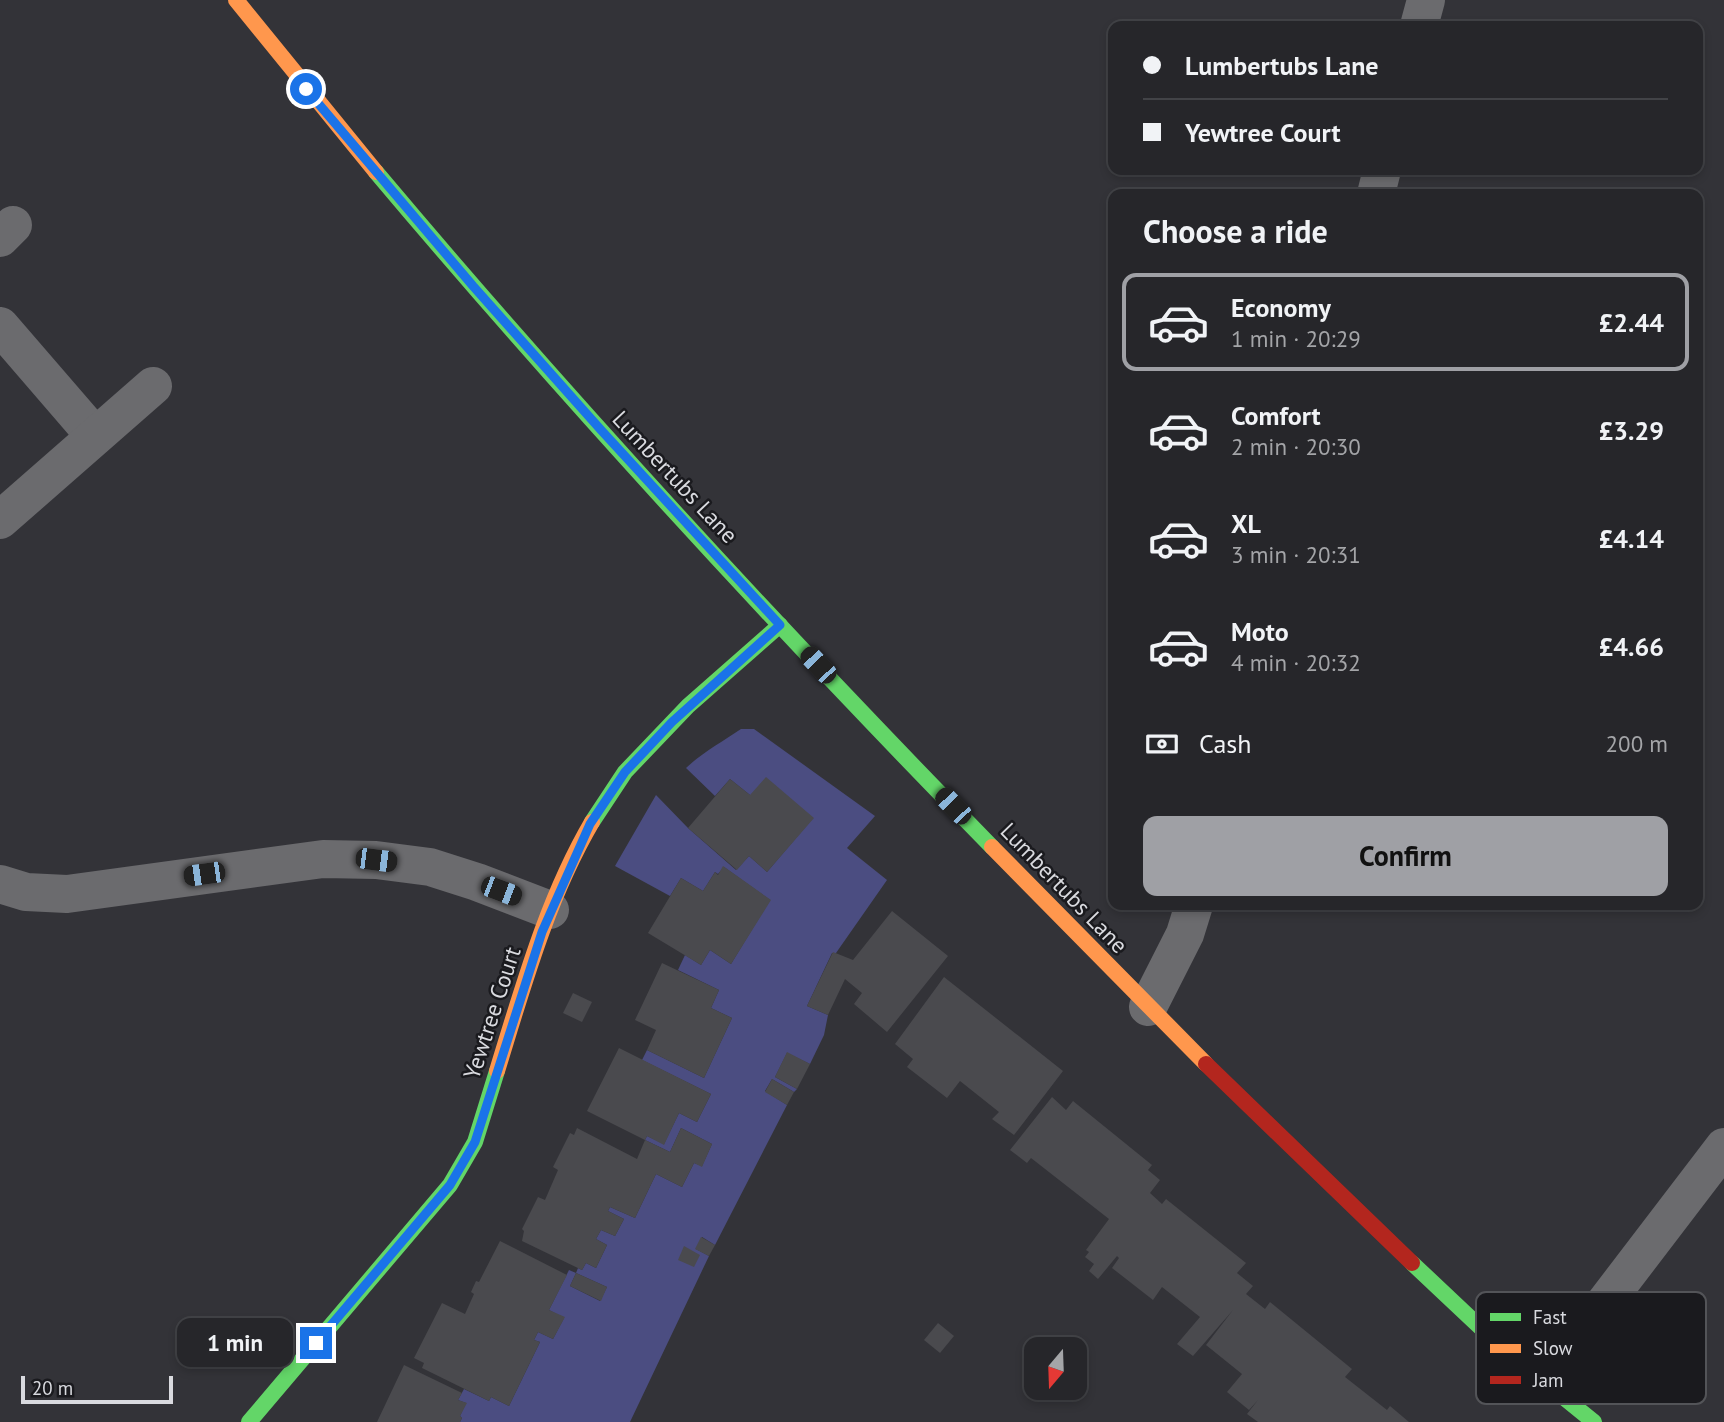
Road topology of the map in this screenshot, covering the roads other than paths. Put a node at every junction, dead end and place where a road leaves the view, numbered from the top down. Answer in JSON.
{"nodes":[{"id":1,"x":236,"y":0,"type":"edge"},
{"id":2,"x":1426,"y":0,"type":"edge"},
{"id":3,"x":1420,"y":21,"type":"edge"},
{"id":4,"x":0,"y":326,"type":"edge"},
{"id":5,"x":153,"y":386,"type":"dead end"},
{"id":6,"x":95,"y":436,"type":"junction"},
{"id":7,"x":0,"y":520,"type":"edge"},
{"id":8,"x":780,"y":625,"type":"junction"},
{"id":9,"x":0,"y":884,"type":"edge"},
{"id":10,"x":550,"y":910,"type":"junction"},
{"id":11,"x":1192,"y":910,"type":"edge"},
{"id":12,"x":1148,"y":1007,"type":"junction"},
{"id":13,"x":1724,"y":1147,"type":"edge"},
{"id":14,"x":1613,"y":1292,"type":"edge"},
{"id":15,"x":1476,"y":1322,"type":"edge"},
{"id":16,"x":1570,"y":1404,"type":"edge"},
{"id":17,"x":249,"y":1422,"type":"edge"},
{"id":18,"x":1594,"y":1422,"type":"edge"}],
"edges":[{"from":1,"to":8,"type":"street","name":"Lumbertubs Lane"},
{"from":2,"to":3,"type":"street"},
{"from":4,"to":6,"type":"street"},
{"from":5,"to":6,"type":"street"},
{"from":6,"to":7,"type":"street"},
{"from":8,"to":10,"type":"street","name":"Yewtree Court"},
{"from":8,"to":12,"type":"street","name":"Lumbertubs Lane"},
{"from":9,"to":10,"type":"street"},
{"from":10,"to":17,"type":"street","name":"Yewtree Court"},
{"from":11,"to":12,"type":"street"},
{"from":12,"to":15,"type":"street","name":"Lumbertubs Lane"},
{"from":13,"to":14,"type":"street"},
{"from":16,"to":18,"type":"street","name":"Lumbertubs Lane"}]}
